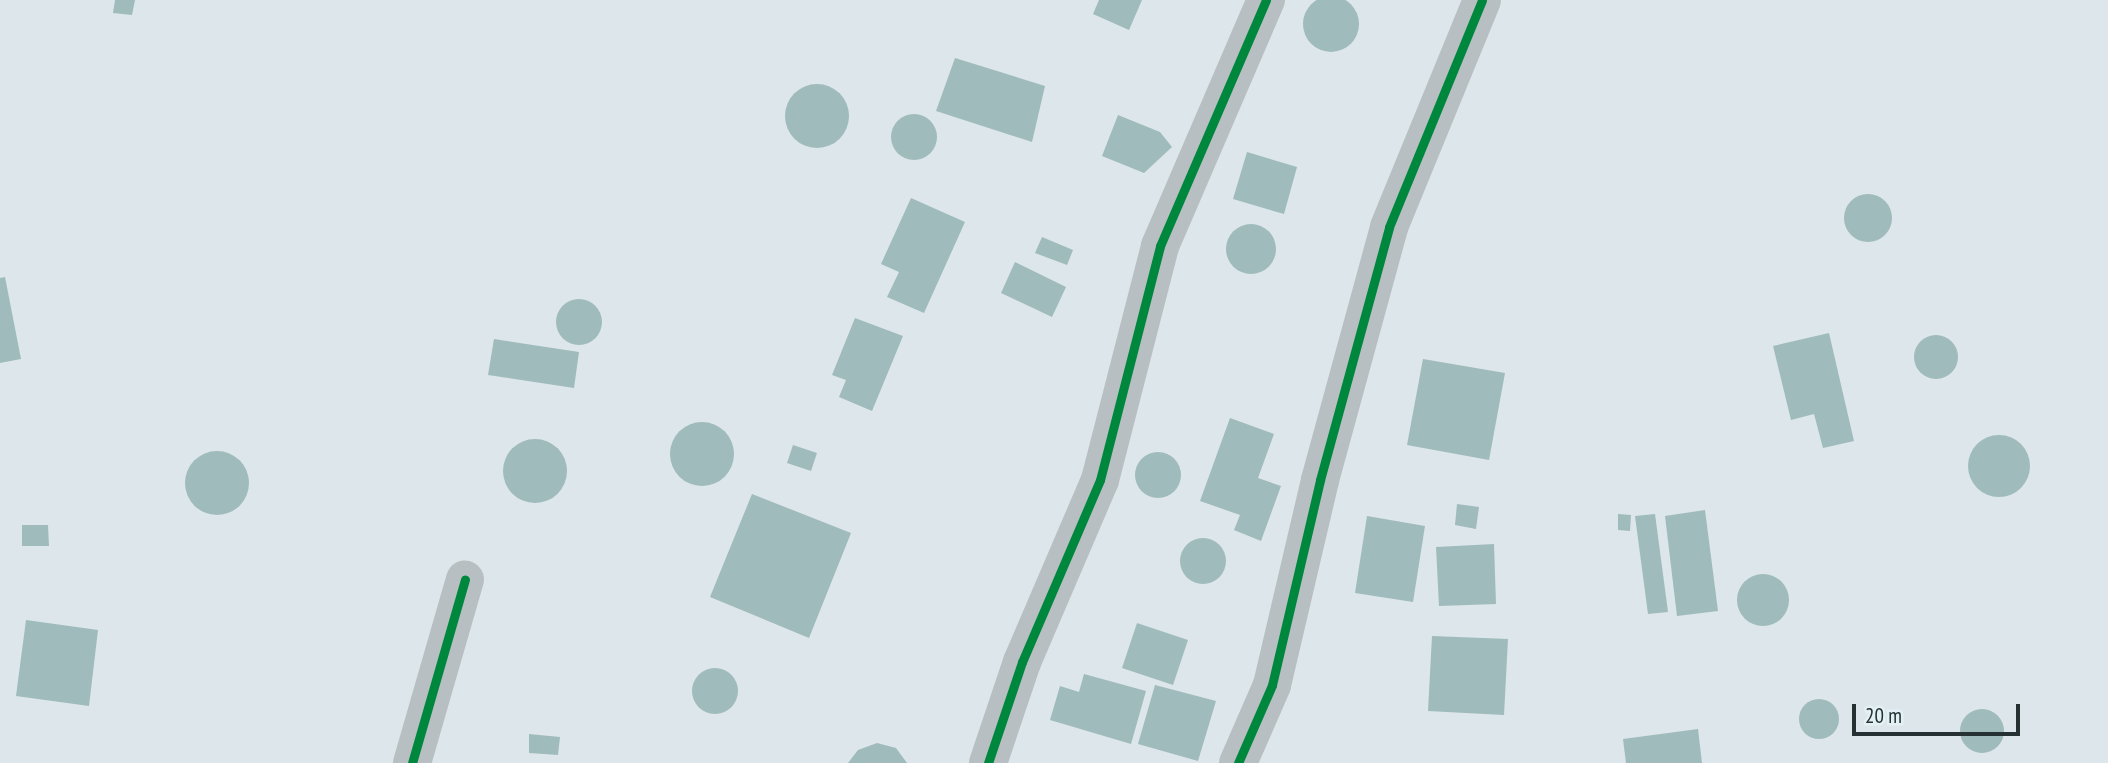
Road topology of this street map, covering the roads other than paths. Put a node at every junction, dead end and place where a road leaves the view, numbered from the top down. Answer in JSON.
{"nodes":[{"id":1,"x":1266,"y":0,"type":"edge"},
{"id":2,"x":1482,"y":0,"type":"edge"},
{"id":3,"x":465,"y":579,"type":"dead end"},
{"id":4,"x":412,"y":763,"type":"edge"},
{"id":5,"x":988,"y":763,"type":"edge"},
{"id":6,"x":1238,"y":763,"type":"edge"}],
"edges":[{"from":1,"to":5,"type":"street"},
{"from":2,"to":6,"type":"street"},
{"from":3,"to":4,"type":"street"}]}
